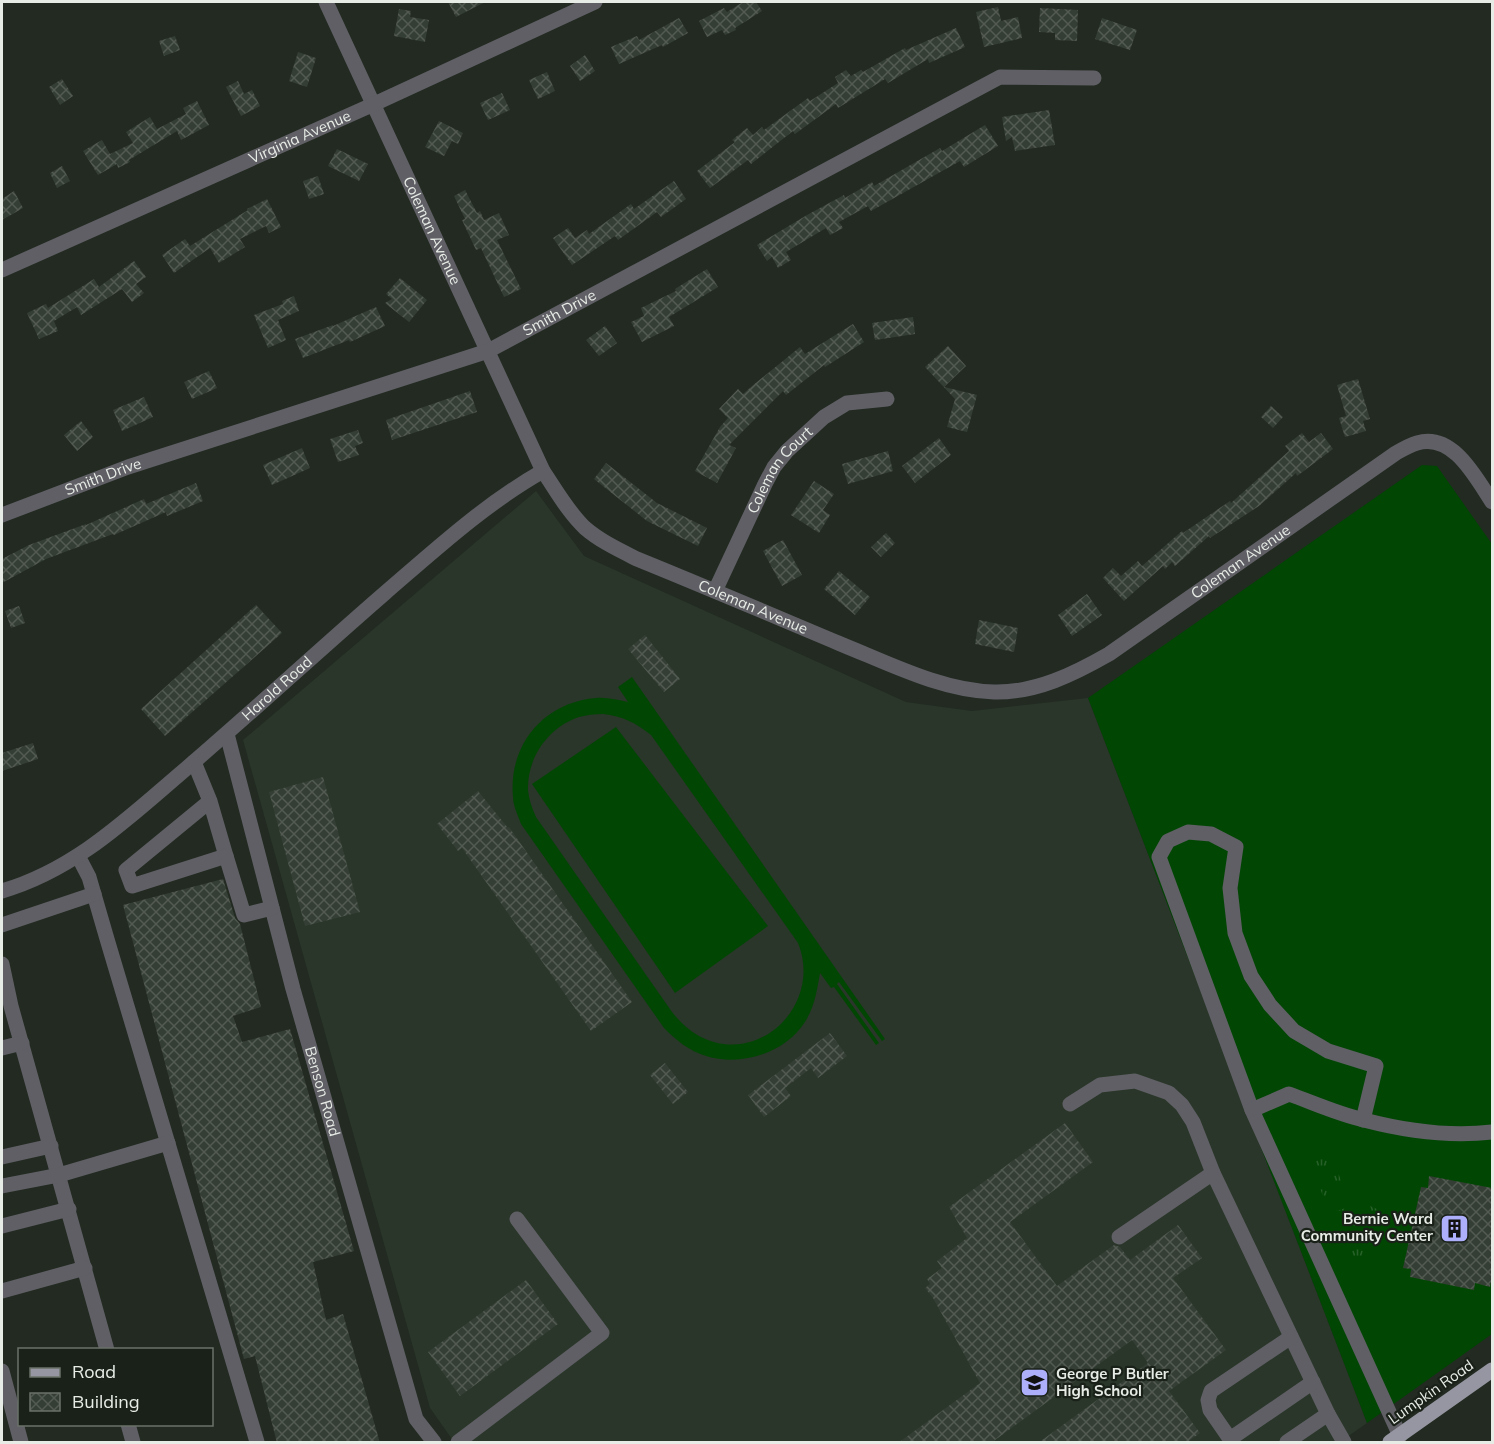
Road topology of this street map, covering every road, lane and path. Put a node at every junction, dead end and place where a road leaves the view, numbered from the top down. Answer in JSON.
{"nodes":[{"id":1,"x":326,"y":2,"type":"edge"},
{"id":2,"x":595,"y":2,"type":"edge"},
{"id":3,"x":1094,"y":78,"type":"dead end"},
{"id":4,"x":372,"y":105,"type":"junction"},
{"id":5,"x":2,"y":270,"type":"edge"},
{"id":6,"x":488,"y":351,"type":"junction"},
{"id":7,"x":887,"y":399,"type":"dead end"},
{"id":8,"x":543,"y":471,"type":"junction"},
{"id":9,"x":1492,"y":502,"type":"edge"},
{"id":10,"x":2,"y":515,"type":"edge"},
{"id":11,"x":715,"y":591,"type":"junction"},
{"id":12,"x":227,"y":734,"type":"junction"},
{"id":13,"x":194,"y":762,"type":"junction"},
{"id":14,"x":210,"y":801,"type":"junction"},
{"id":15,"x":78,"y":856,"type":"junction"},
{"id":16,"x":226,"y":856,"type":"junction"},
{"id":17,"x":2,"y":891,"type":"edge"},
{"id":18,"x":94,"y":894,"type":"junction"},
{"id":19,"x":272,"y":908,"type":"junction"},
{"id":20,"x":2,"y":925,"type":"edge"},
{"id":21,"x":2,"y":964,"type":"edge"},
{"id":22,"x":21,"y":1043,"type":"junction"},
{"id":23,"x":2,"y":1048,"type":"edge"},
{"id":24,"x":1070,"y":1104,"type":"dead end"},
{"id":25,"x":1252,"y":1110,"type":"junction"},
{"id":26,"x":1363,"y":1120,"type":"junction"},
{"id":27,"x":1492,"y":1132,"type":"edge"},
{"id":28,"x":168,"y":1143,"type":"junction"},
{"id":29,"x":51,"y":1146,"type":"junction"},
{"id":30,"x":2,"y":1157,"type":"edge"},
{"id":31,"x":1214,"y":1173,"type":"junction"},
{"id":32,"x":59,"y":1175,"type":"junction"},
{"id":33,"x":2,"y":1186,"type":"edge"},
{"id":34,"x":69,"y":1209,"type":"junction"},
{"id":35,"x":517,"y":1219,"type":"dead end"},
{"id":36,"x":2,"y":1226,"type":"edge"},
{"id":37,"x":1119,"y":1237,"type":"dead end"},
{"id":38,"x":85,"y":1268,"type":"junction"},
{"id":39,"x":2,"y":1291,"type":"edge"},
{"id":40,"x":1291,"y":1337,"type":"junction"},
{"id":41,"x":106,"y":1348,"type":"edge"},
{"id":42,"x":1492,"y":1370,"type":"edge"},
{"id":43,"x":2,"y":1371,"type":"edge"},
{"id":44,"x":1313,"y":1382,"type":"junction"},
{"id":45,"x":1328,"y":1414,"type":"junction"},
{"id":46,"x":128,"y":1426,"type":"edge"},
{"id":47,"x":1395,"y":1439,"type":"edge"},
{"id":48,"x":21,"y":1443,"type":"edge"},
{"id":49,"x":133,"y":1443,"type":"edge"},
{"id":50,"x":257,"y":1443,"type":"edge"},
{"id":51,"x":434,"y":1443,"type":"edge"},
{"id":52,"x":458,"y":1443,"type":"edge"},
{"id":53,"x":1287,"y":1443,"type":"edge"},
{"id":54,"x":1344,"y":1443,"type":"edge"}],
"edges":[{"from":1,"to":4,"type":"street","name":"Coleman Avenue"},
{"from":2,"to":4,"type":"street","name":"Virginia Avenue"},
{"from":3,"to":6,"type":"street","name":"Smith Drive"},
{"from":4,"to":5,"type":"street","name":"Virginia Avenue"},
{"from":4,"to":6,"type":"street","name":"Coleman Avenue"},
{"from":6,"to":8,"type":"street","name":"Coleman Avenue"},
{"from":6,"to":10,"type":"street","name":"Smith Drive"},
{"from":7,"to":11,"type":"street","name":"Coleman Court"},
{"from":8,"to":11,"type":"street","name":"Coleman Avenue"},
{"from":8,"to":12,"type":"street","name":"Harold Road"},
{"from":9,"to":11,"type":"street","name":"Coleman Avenue"},
{"from":12,"to":13,"type":"street","name":"Harold Road"},
{"from":12,"to":19,"type":"street","name":"Benson Road"},
{"from":13,"to":14,"type":"street"},
{"from":13,"to":15,"type":"street","name":"Harold Road"},
{"from":14,"to":16,"type":"street"},
{"from":14,"to":16,"type":"street"},
{"from":15,"to":17,"type":"street","name":"Harold Road"},
{"from":15,"to":18,"type":"street"},
{"from":16,"to":19,"type":"street"},
{"from":18,"to":20,"type":"street"},
{"from":18,"to":28,"type":"street"},
{"from":19,"to":51,"type":"street","name":"Benson Road"},
{"from":21,"to":22,"type":"street"},
{"from":22,"to":23,"type":"street"},
{"from":22,"to":29,"type":"street"},
{"from":24,"to":31,"type":"street"},
{"from":25,"to":26,"type":"street"},
{"from":25,"to":26,"type":"street"},
{"from":25,"to":47,"type":"street"},
{"from":26,"to":27,"type":"street"},
{"from":28,"to":32,"type":"street"},
{"from":28,"to":50,"type":"street"},
{"from":29,"to":30,"type":"street"},
{"from":29,"to":32,"type":"street"},
{"from":31,"to":37,"type":"street"},
{"from":31,"to":40,"type":"street"},
{"from":32,"to":33,"type":"street"},
{"from":32,"to":34,"type":"street"},
{"from":34,"to":36,"type":"street"},
{"from":34,"to":38,"type":"street"},
{"from":35,"to":52,"type":"street"},
{"from":38,"to":39,"type":"street"},
{"from":38,"to":41,"type":"street"},
{"from":40,"to":44,"type":"street"},
{"from":40,"to":44,"type":"street"},
{"from":42,"to":47,"type":"main road","name":"Lumpkin Road"},
{"from":43,"to":48,"type":"street"},
{"from":44,"to":45,"type":"street"},
{"from":45,"to":53,"type":"street"},
{"from":45,"to":54,"type":"street"},
{"from":46,"to":49,"type":"street"}]}
